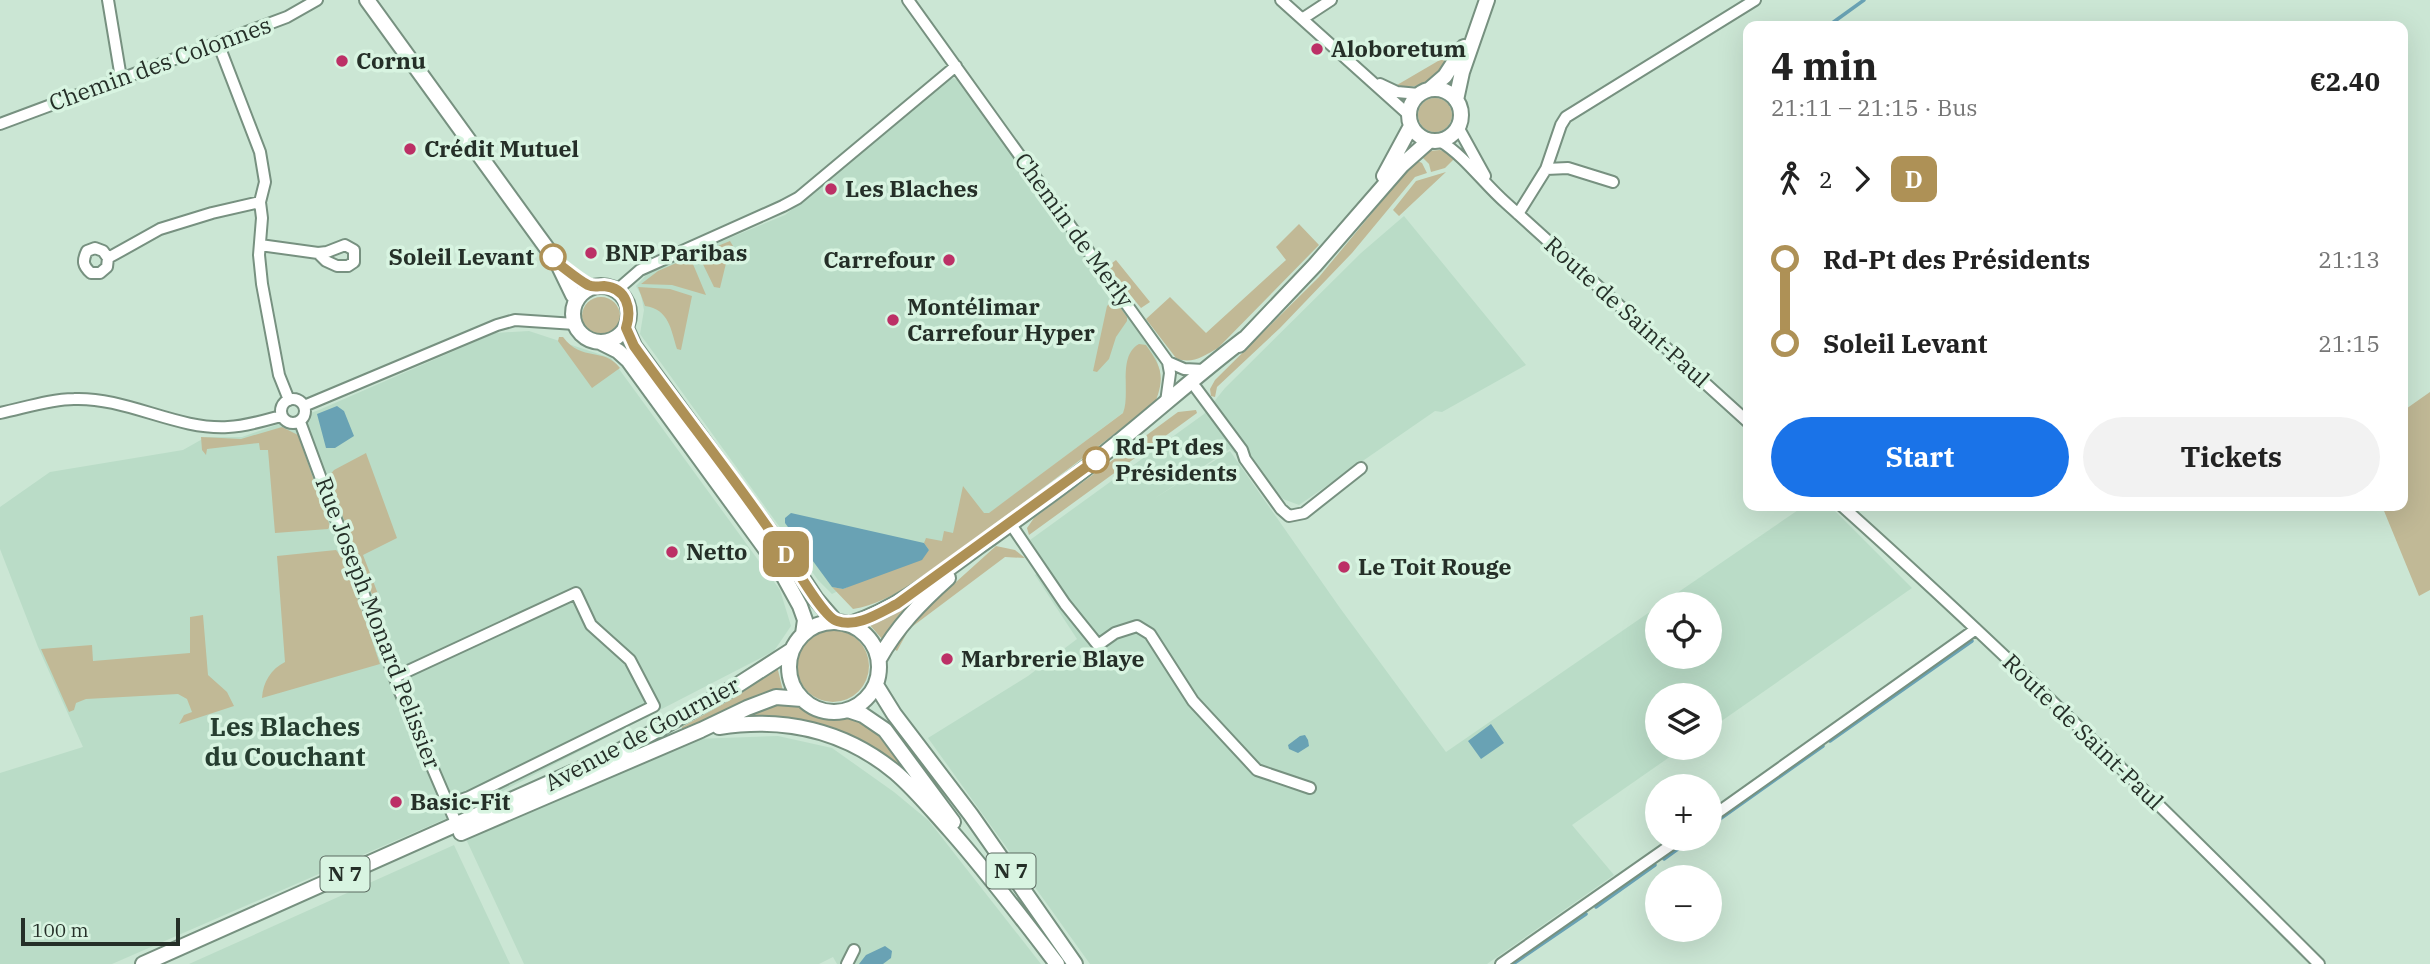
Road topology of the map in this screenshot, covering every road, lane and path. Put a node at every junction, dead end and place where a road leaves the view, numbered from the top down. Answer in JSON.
{"nodes":[{"id":1,"x":108,"y":0,"type":"edge"},
{"id":2,"x":317,"y":0,"type":"edge"},
{"id":3,"x":367,"y":0,"type":"edge"},
{"id":4,"x":908,"y":0,"type":"edge"},
{"id":5,"x":1281,"y":0,"type":"edge"},
{"id":6,"x":1331,"y":0,"type":"edge"},
{"id":7,"x":1755,"y":0,"type":"edge"},
{"id":8,"x":1486,"y":4,"type":"edge"},
{"id":9,"x":1303,"y":19,"type":"junction"},
{"id":10,"x":218,"y":43,"type":"junction"},
{"id":11,"x":956,"y":66,"type":"junction"},
{"id":12,"x":121,"y":78,"type":"junction"},
{"id":13,"x":1368,"y":78,"type":"junction"},
{"id":14,"x":1424,"y":92,"type":"junction"},
{"id":15,"x":1456,"y":100,"type":"junction"},
{"id":16,"x":1410,"y":120,"type":"junction"},
{"id":17,"x":0,"y":124,"type":"edge"},
{"id":18,"x":1458,"y":127,"type":"junction"},
{"id":19,"x":1434,"y":141,"type":"junction"},
{"id":20,"x":1546,"y":169,"type":"junction"},
{"id":21,"x":1613,"y":182,"type":"dead end"},
{"id":22,"x":1369,"y":201,"type":"junction"},
{"id":23,"x":260,"y":202,"type":"junction"},
{"id":24,"x":1506,"y":203,"type":"junction"},
{"id":25,"x":1518,"y":214,"type":"junction"},
{"id":26,"x":260,"y":245,"type":"junction"},
{"id":27,"x":318,"y":253,"type":"dead end"},
{"id":28,"x":108,"y":258,"type":"dead end"},
{"id":29,"x":556,"y":262,"type":"junction"},
{"id":30,"x":592,"y":287,"type":"junction"},
{"id":31,"x":617,"y":290,"type":"junction"},
{"id":32,"x":577,"y":299,"type":"junction"},
{"id":33,"x":575,"y":324,"type":"junction"},
{"id":34,"x":626,"y":328,"type":"junction"},
{"id":35,"x":1244,"y":339,"type":"junction"},
{"id":36,"x":600,"y":342,"type":"junction"},
{"id":37,"x":1168,"y":362,"type":"junction"},
{"id":38,"x":1204,"y":370,"type":"junction"},
{"id":39,"x":1196,"y":388,"type":"junction"},
{"id":40,"x":0,"y":400,"type":"edge"},
{"id":41,"x":289,"y":400,"type":"junction"},
{"id":42,"x":1166,"y":401,"type":"junction"},
{"id":43,"x":304,"y":405,"type":"junction"},
{"id":44,"x":2,"y":413,"type":"edge"},
{"id":45,"x":281,"y":416,"type":"junction"},
{"id":46,"x":1743,"y":417,"type":"edge"},
{"id":47,"x":300,"y":422,"type":"junction"},
{"id":48,"x":1111,"y":449,"type":"junction"},
{"id":49,"x":1361,"y":468,"type":"dead end"},
{"id":50,"x":1847,"y":511,"type":"edge"},
{"id":51,"x":1010,"y":523,"type":"junction"},
{"id":52,"x":995,"y":535,"type":"junction"},
{"id":53,"x":842,"y":623,"type":"junction"},
{"id":54,"x":1976,"y":629,"type":"junction"},
{"id":55,"x":803,"y":634,"type":"junction"},
{"id":56,"x":792,"y":650,"type":"junction"},
{"id":57,"x":879,"y":659,"type":"junction"},
{"id":58,"x":395,"y":677,"type":"junction"},
{"id":59,"x":876,"y":685,"type":"junction"},
{"id":60,"x":733,"y":688,"type":"junction"},
{"id":61,"x":802,"y":699,"type":"junction"},
{"id":62,"x":848,"y":710,"type":"junction"},
{"id":63,"x":701,"y":730,"type":"junction"},
{"id":64,"x":672,"y":742,"type":"junction"},
{"id":65,"x":1310,"y":788,"type":"dead end"},
{"id":66,"x":449,"y":804,"type":"junction"},
{"id":67,"x":1722,"y":809,"type":"edge"},
{"id":68,"x":457,"y":825,"type":"junction"},
{"id":69,"x":1662,"y":851,"type":"edge"},
{"id":70,"x":987,"y":872,"type":"junction"},
{"id":71,"x":854,"y":950,"type":"dead end"},
{"id":72,"x":143,"y":964,"type":"edge"},
{"id":73,"x":167,"y":964,"type":"edge"},
{"id":74,"x":847,"y":964,"type":"edge"},
{"id":75,"x":1057,"y":964,"type":"edge"},
{"id":76,"x":1075,"y":964,"type":"edge"},
{"id":77,"x":1501,"y":964,"type":"edge"},
{"id":78,"x":2319,"y":964,"type":"edge"}],
"edges":[{"from":1,"to":12,"type":"street"},
{"from":2,"to":10,"type":"street","name":"Chemin des Colonnes"},
{"from":3,"to":29,"type":"main road"},
{"from":4,"to":11,"type":"street","name":"Chemin de Merly"},
{"from":5,"to":9,"type":"street"},
{"from":6,"to":9,"type":"street"},
{"from":7,"to":20,"type":"street"},
{"from":8,"to":14,"type":"main road"},
{"from":8,"to":15,"type":"main road"},
{"from":9,"to":13,"type":"street"},
{"from":10,"to":12,"type":"street","name":"Chemin des Colonnes"},
{"from":10,"to":23,"type":"street"},
{"from":11,"to":31,"type":"street"},
{"from":11,"to":37,"type":"street","name":"Chemin de Merly"},
{"from":12,"to":17,"type":"street","name":"Chemin des Colonnes"},
{"from":13,"to":14,"type":"street"},
{"from":13,"to":16,"type":"street"},
{"from":14,"to":15,"type":"main road"},
{"from":14,"to":16,"type":"main road"},
{"from":15,"to":18,"type":"main road"},
{"from":16,"to":19,"type":"main road"},
{"from":16,"to":22,"type":"main road"},
{"from":18,"to":19,"type":"main road"},
{"from":18,"to":24,"type":"street","name":"Route de Saint-Paul"},
{"from":19,"to":22,"type":"main road"},
{"from":19,"to":24,"type":"street","name":"Route de Saint-Paul"},
{"from":20,"to":21,"type":"street"},
{"from":20,"to":25,"type":"street"},
{"from":22,"to":35,"type":"main road"},
{"from":23,"to":26,"type":"street"},
{"from":23,"to":28,"type":"street"},
{"from":24,"to":25,"type":"street","name":"Route de Saint-Paul"},
{"from":25,"to":46,"type":"street","name":"Route de Saint-Paul"},
{"from":26,"to":27,"type":"street"},
{"from":26,"to":41,"type":"street"},
{"from":29,"to":30,"type":"main road"},
{"from":29,"to":32,"type":"main road"},
{"from":30,"to":31,"type":"main road"},
{"from":30,"to":32,"type":"main road"},
{"from":31,"to":34,"type":"main road"},
{"from":32,"to":33,"type":"main road"},
{"from":33,"to":36,"type":"main road"},
{"from":33,"to":43,"type":"street"},
{"from":34,"to":36,"type":"main road"},
{"from":34,"to":53,"type":"main road"},
{"from":35,"to":38,"type":"main road"},
{"from":35,"to":39,"type":"main road"},
{"from":36,"to":55,"type":"main road"},
{"from":37,"to":38,"type":"street"},
{"from":37,"to":42,"type":"street"},
{"from":38,"to":42,"type":"main road"},
{"from":39,"to":48,"type":"main road"},
{"from":39,"to":49,"type":"street"},
{"from":40,"to":44,"type":"street"},
{"from":41,"to":43,"type":"street"},
{"from":41,"to":45,"type":"street"},
{"from":42,"to":48,"type":"main road"},
{"from":43,"to":47,"type":"street"},
{"from":44,"to":45,"type":"street"},
{"from":45,"to":47,"type":"street"},
{"from":47,"to":58,"type":"street","name":"Rue Joseph Monard Pelissier"},
{"from":48,"to":51,"type":"main road"},
{"from":50,"to":54,"type":"street","name":"Route de Saint-Paul"},
{"from":51,"to":52,"type":"main road"},
{"from":51,"to":65,"type":"street"},
{"from":52,"to":53,"type":"main road"},
{"from":52,"to":57,"type":"main road"},
{"from":53,"to":55,"type":"main road"},
{"from":53,"to":57,"type":"main road"},
{"from":54,"to":67,"type":"street"},
{"from":54,"to":78,"type":"street","name":"Route de Saint-Paul"},
{"from":55,"to":56,"type":"main road"},
{"from":56,"to":60,"type":"main road","name":"Avenue de Gournier","number":"N 7"},
{"from":56,"to":61,"type":"main road"},
{"from":57,"to":59,"type":"main road"},
{"from":58,"to":66,"type":"street","name":"Rue Joseph Monard Pelissier"},
{"from":58,"to":66,"type":"street"},
{"from":59,"to":62,"type":"main road"},
{"from":59,"to":76,"type":"main road","number":"N 7"},
{"from":60,"to":64,"type":"main road"},
{"from":60,"to":68,"type":"main road","name":"Avenue de Gournier","number":"N 7"},
{"from":61,"to":62,"type":"main road"},
{"from":61,"to":63,"type":"main road","name":"Avenue de Gournier"},
{"from":62,"to":70,"type":"main road","number":"N 7"},
{"from":63,"to":64,"type":"main road","name":"Avenue de Gournier","number":"N 7"},
{"from":63,"to":70,"type":"main road","number":"N 7"},
{"from":64,"to":73,"type":"main road","name":"Avenue de Gournier","number":"N 7"},
{"from":66,"to":68,"type":"street","name":"Rue Joseph Monard Pelissier"},
{"from":68,"to":72,"type":"main road","name":"Avenue de Gournier","number":"N 7"},
{"from":69,"to":77,"type":"street"},
{"from":70,"to":75,"type":"main road","number":"N 7"},
{"from":71,"to":74,"type":"street"}]}
